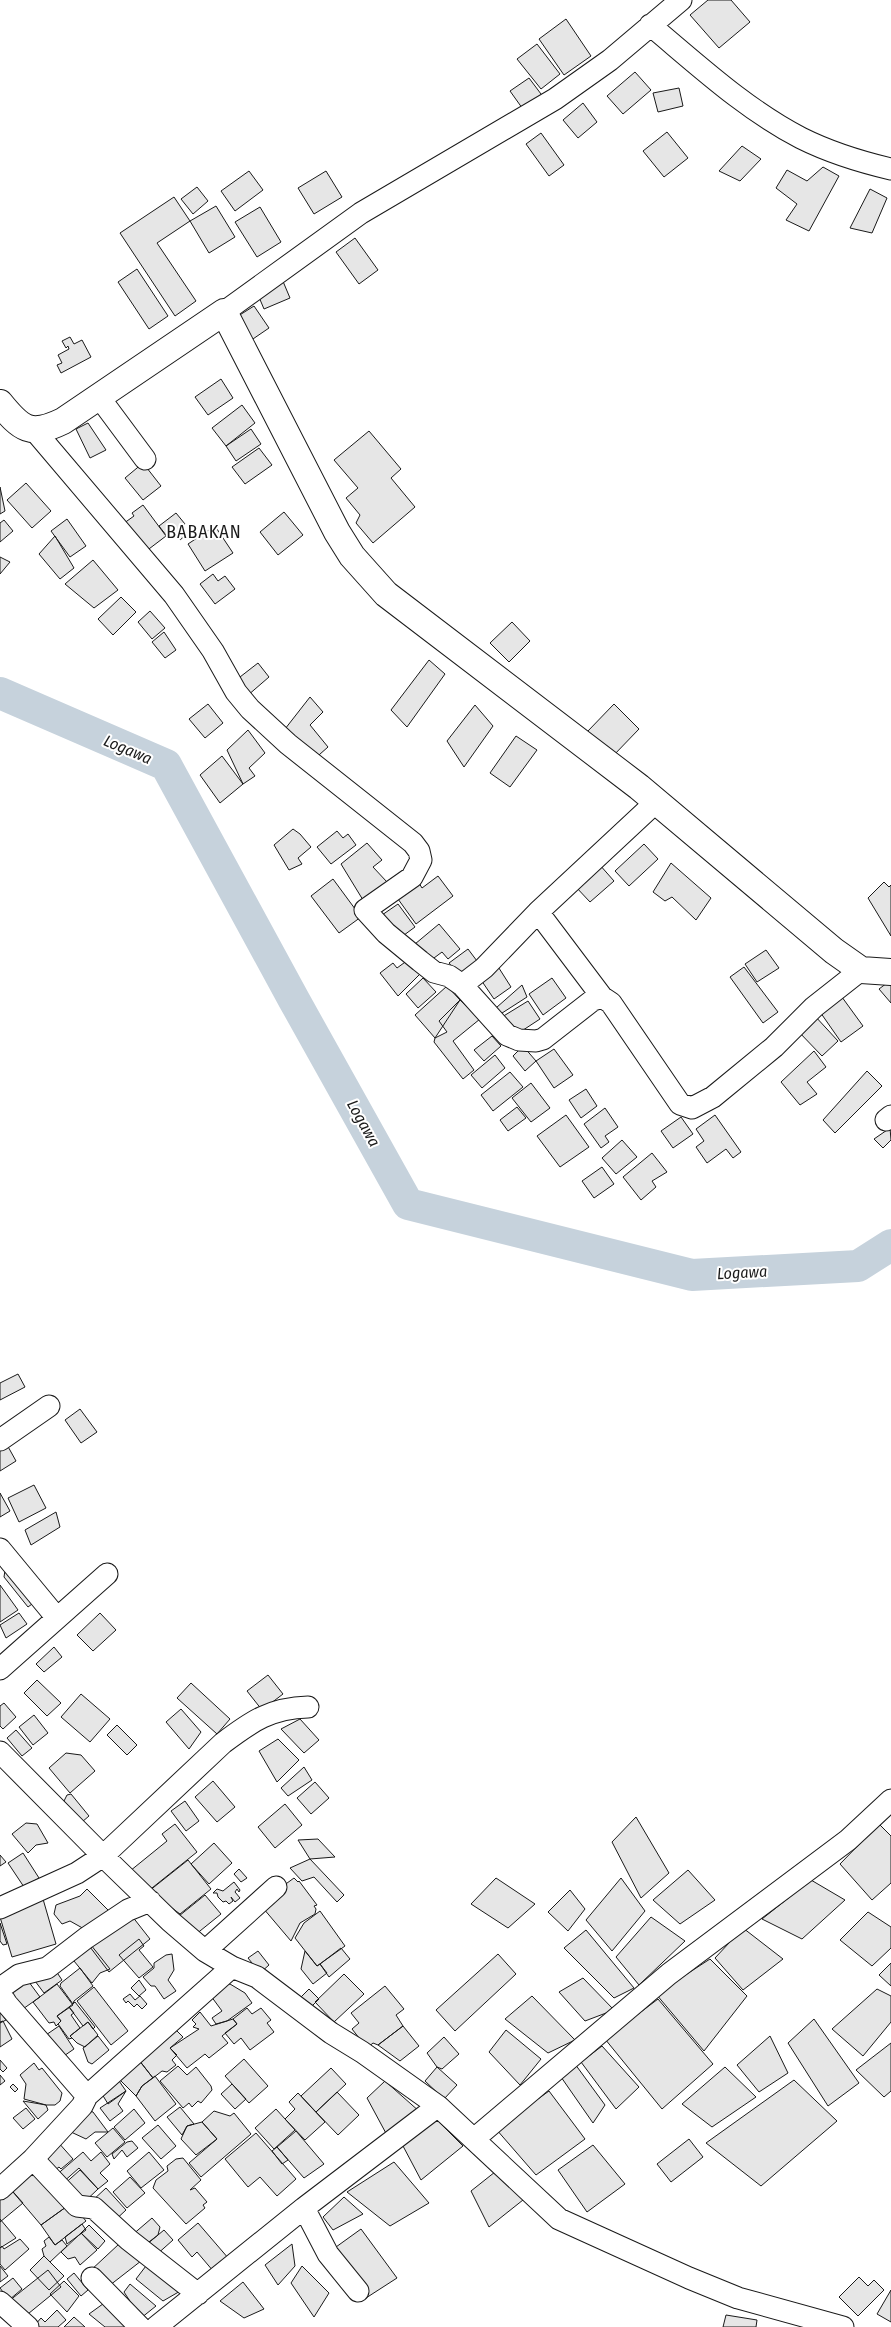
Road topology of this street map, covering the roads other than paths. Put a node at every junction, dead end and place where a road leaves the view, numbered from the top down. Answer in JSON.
{"nodes":[{"id":1,"x":681,"y":0,"type":"edge"},
{"id":2,"x":650,"y":25,"type":"junction"},
{"id":3,"x":891,"y":170,"type":"edge"},
{"id":4,"x":224,"y":312,"type":"junction"},
{"id":5,"x":99,"y":397,"type":"junction"},
{"id":6,"x":0,"y":402,"type":"edge"},
{"id":7,"x":34,"y":430,"type":"junction"},
{"id":8,"x":145,"y":459,"type":"dead end"},
{"id":9,"x":656,"y":802,"type":"junction"},
{"id":10,"x":538,"y":912,"type":"junction"},
{"id":11,"x":860,"y":970,"type":"junction"},
{"id":12,"x":891,"y":972,"type":"edge"},
{"id":13,"x":462,"y":985,"type":"junction"},
{"id":14,"x":602,"y":997,"type":"junction"},
{"id":15,"x":49,"y":1406,"type":"dead end"},
{"id":16,"x":0,"y":1440,"type":"edge"},
{"id":17,"x":0,"y":1549,"type":"edge"},
{"id":18,"x":107,"y":1574,"type":"dead end"},
{"id":19,"x":57,"y":1618,"type":"junction"},
{"id":20,"x":0,"y":1669,"type":"edge"},
{"id":21,"x":308,"y":1707,"type":"dead end"},
{"id":22,"x":0,"y":1752,"type":"edge"},
{"id":23,"x":891,"y":1800,"type":"edge"},
{"id":24,"x":103,"y":1856,"type":"junction"},
{"id":25,"x":276,"y":1887,"type":"dead end"},
{"id":26,"x":150,"y":1901,"type":"junction"},
{"id":27,"x":0,"y":1908,"type":"edge"},
{"id":28,"x":205,"y":1951,"type":"junction"},
{"id":29,"x":232,"y":1967,"type":"junction"},
{"id":30,"x":87,"y":2096,"type":"junction"},
{"id":31,"x":438,"y":2106,"type":"junction"},
{"id":32,"x":474,"y":2139,"type":"junction"},
{"id":33,"x":33,"y":2159,"type":"junction"},
{"id":34,"x":0,"y":2190,"type":"edge"},
{"id":35,"x":304,"y":2208,"type":"junction"},
{"id":36,"x":92,"y":2278,"type":"dead end"},
{"id":37,"x":358,"y":2291,"type":"dead end"},
{"id":38,"x":198,"y":2294,"type":"junction"},
{"id":39,"x":0,"y":2302,"type":"edge"},
{"id":40,"x":28,"y":2327,"type":"edge"},
{"id":41,"x":140,"y":2327,"type":"edge"},
{"id":42,"x":156,"y":2327,"type":"edge"},
{"id":43,"x":843,"y":2327,"type":"edge"}],
"edges":[{"from":1,"to":2,"type":"street"},
{"from":2,"to":3,"type":"street"},
{"from":2,"to":4,"type":"street"},
{"from":4,"to":5,"type":"main road"},
{"from":4,"to":9,"type":"main road"},
{"from":5,"to":7,"type":"main road"},
{"from":5,"to":8,"type":"street"},
{"from":6,"to":7,"type":"main road"},
{"from":7,"to":13,"type":"street"},
{"from":9,"to":10,"type":"street"},
{"from":9,"to":11,"type":"main road"},
{"from":10,"to":13,"type":"street"},
{"from":10,"to":14,"type":"street"},
{"from":11,"to":12,"type":"main road"},
{"from":11,"to":14,"type":"street"},
{"from":13,"to":14,"type":"street"},
{"from":15,"to":16,"type":"street"},
{"from":17,"to":19,"type":"street"},
{"from":18,"to":19,"type":"street"},
{"from":19,"to":20,"type":"street"},
{"from":21,"to":24,"type":"street"},
{"from":22,"to":24,"type":"street"},
{"from":23,"to":32,"type":"street"},
{"from":24,"to":26,"type":"street"},
{"from":24,"to":27,"type":"street"},
{"from":25,"to":28,"type":"street"},
{"from":26,"to":28,"type":"street"},
{"from":26,"to":30,"type":"street"},
{"from":28,"to":29,"type":"street"},
{"from":29,"to":30,"type":"street"},
{"from":29,"to":31,"type":"street"},
{"from":30,"to":33,"type":"street"},
{"from":31,"to":32,"type":"street"},
{"from":31,"to":35,"type":"street"},
{"from":32,"to":43,"type":"street"},
{"from":33,"to":34,"type":"street"},
{"from":33,"to":38,"type":"street"},
{"from":35,"to":37,"type":"street"},
{"from":35,"to":38,"type":"street"},
{"from":36,"to":41,"type":"street"},
{"from":38,"to":42,"type":"street"},
{"from":39,"to":40,"type":"street"}]}
